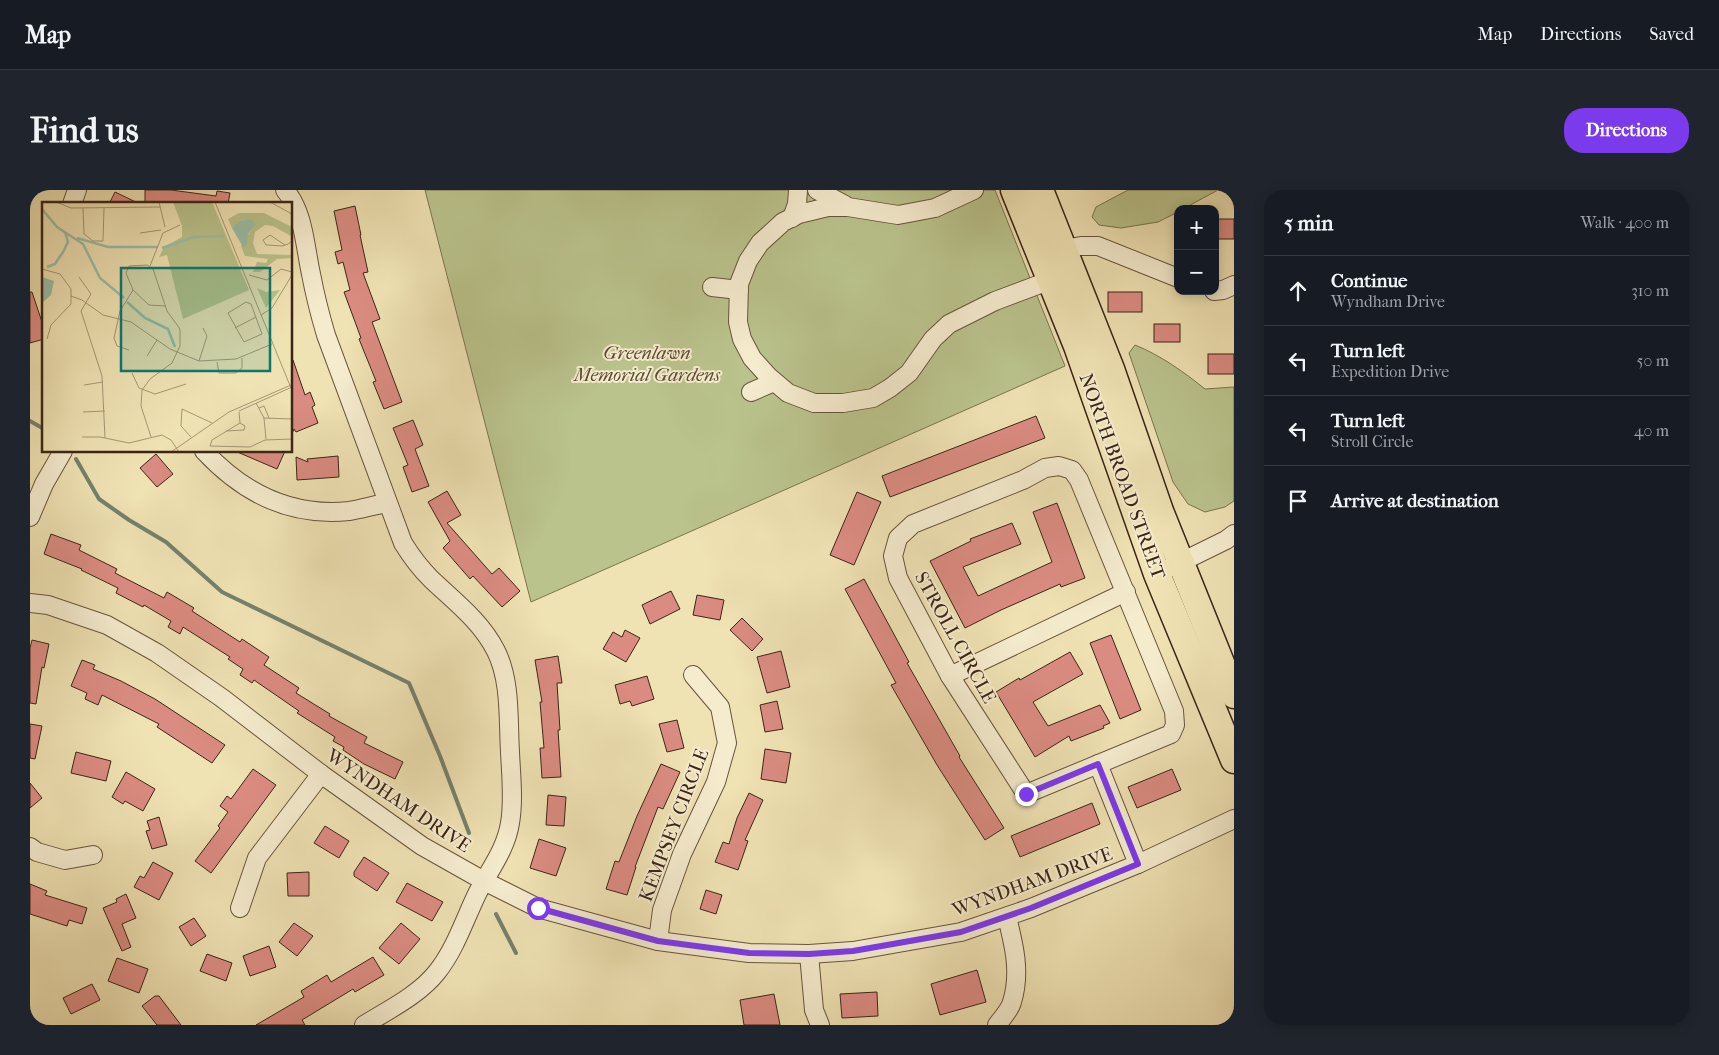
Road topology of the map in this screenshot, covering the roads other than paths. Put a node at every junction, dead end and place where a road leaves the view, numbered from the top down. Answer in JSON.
{"nodes":[{"id":1,"x":77,"y":190,"type":"edge"},
{"id":2,"x":285,"y":190,"type":"edge"},
{"id":3,"x":798,"y":190,"type":"edge"},
{"id":4,"x":817,"y":190,"type":"edge"},
{"id":5,"x":974,"y":190,"type":"edge"},
{"id":6,"x":1014,"y":190,"type":"edge"},
{"id":7,"x":1040,"y":190,"type":"edge"},
{"id":8,"x":73,"y":202,"type":"edge"},
{"id":9,"x":848,"y":207,"type":"junction"},
{"id":10,"x":792,"y":218,"type":"junction"},
{"id":11,"x":1064,"y":249,"type":"junction"},
{"id":12,"x":1174,"y":276,"type":"edge"},
{"id":13,"x":1051,"y":280,"type":"junction"},
{"id":14,"x":1234,"y":285,"type":"edge"},
{"id":15,"x":712,"y":287,"type":"dead end"},
{"id":16,"x":739,"y":290,"type":"junction"},
{"id":17,"x":1219,"y":290,"type":"edge"},
{"id":18,"x":774,"y":382,"type":"junction"},
{"id":19,"x":751,"y":392,"type":"dead end"},
{"id":20,"x":62,"y":452,"type":"edge"},
{"id":21,"x":205,"y":452,"type":"edge"},
{"id":22,"x":387,"y":503,"type":"junction"},
{"id":23,"x":30,"y":517,"type":"edge"},
{"id":24,"x":1234,"y":534,"type":"edge"},
{"id":25,"x":1168,"y":568,"type":"junction"},
{"id":26,"x":1126,"y":592,"type":"junction"},
{"id":27,"x":30,"y":603,"type":"edge"},
{"id":28,"x":693,"y":675,"type":"dead end"},
{"id":29,"x":950,"y":676,"type":"junction"},
{"id":30,"x":1234,"y":695,"type":"edge"},
{"id":31,"x":1234,"y":760,"type":"edge"},
{"id":32,"x":1098,"y":764,"type":"junction"},
{"id":33,"x":321,"y":774,"type":"junction"},
{"id":34,"x":1234,"y":819,"type":"edge"},
{"id":35,"x":30,"y":847,"type":"edge"},
{"id":36,"x":93,"y":855,"type":"dead end"},
{"id":37,"x":1138,"y":864,"type":"junction"},
{"id":38,"x":484,"y":881,"type":"junction"},
{"id":39,"x":240,"y":908,"type":"dead end"},
{"id":40,"x":1007,"y":917,"type":"junction"},
{"id":41,"x":658,"y":941,"type":"junction"},
{"id":42,"x":809,"y":954,"type":"junction"},
{"id":43,"x":364,"y":1025,"type":"edge"},
{"id":44,"x":820,"y":1025,"type":"edge"},
{"id":45,"x":998,"y":1025,"type":"edge"}],
"edges":[{"from":1,"to":8,"type":"street"},
{"from":2,"to":22,"type":"street"},
{"from":3,"to":10,"type":"street"},
{"from":4,"to":9,"type":"street"},
{"from":5,"to":9,"type":"street"},
{"from":6,"to":13,"type":"highway","name":"NORTH BROAD STREET"},
{"from":7,"to":11,"type":"highway","name":"NORTH BROAD STREET"},
{"from":9,"to":10,"type":"street"},
{"from":10,"to":16,"type":"street"},
{"from":11,"to":12,"type":"street"},
{"from":11,"to":25,"type":"highway","name":"NORTH BROAD STREET"},
{"from":13,"to":18,"type":"street"},
{"from":13,"to":25,"type":"highway","name":"NORTH BROAD STREET"},
{"from":14,"to":17,"type":"street"},
{"from":15,"to":16,"type":"street"},
{"from":16,"to":18,"type":"street"},
{"from":18,"to":19,"type":"street"},
{"from":20,"to":23,"type":"street"},
{"from":21,"to":22,"type":"street"},
{"from":22,"to":38,"type":"street"},
{"from":24,"to":25,"type":"street"},
{"from":25,"to":30,"type":"highway","name":"NORTH BROAD STREET"},
{"from":25,"to":31,"type":"highway","name":"NORTH BROAD STREET"},
{"from":26,"to":29,"type":"street"},
{"from":26,"to":29,"type":"street","name":"STROLL CIRCLE"},
{"from":26,"to":32,"type":"street","name":"STROLL CIRCLE"},
{"from":27,"to":33,"type":"street","name":"WYNDHAM DRIVE"},
{"from":28,"to":41,"type":"street","name":"KEMPSEY CIRCLE"},
{"from":29,"to":32,"type":"street","name":"STROLL CIRCLE"},
{"from":32,"to":37,"type":"street"},
{"from":33,"to":38,"type":"street","name":"WYNDHAM DRIVE"},
{"from":33,"to":39,"type":"street"},
{"from":34,"to":37,"type":"street","name":"WYNDHAM DRIVE"},
{"from":35,"to":36,"type":"street"},
{"from":37,"to":40,"type":"street","name":"WYNDHAM DRIVE"},
{"from":38,"to":41,"type":"street","name":"WYNDHAM DRIVE"},
{"from":38,"to":43,"type":"street"},
{"from":40,"to":42,"type":"street","name":"WYNDHAM DRIVE"},
{"from":40,"to":45,"type":"street"},
{"from":41,"to":42,"type":"street","name":"WYNDHAM DRIVE"},
{"from":42,"to":44,"type":"street"}]}
